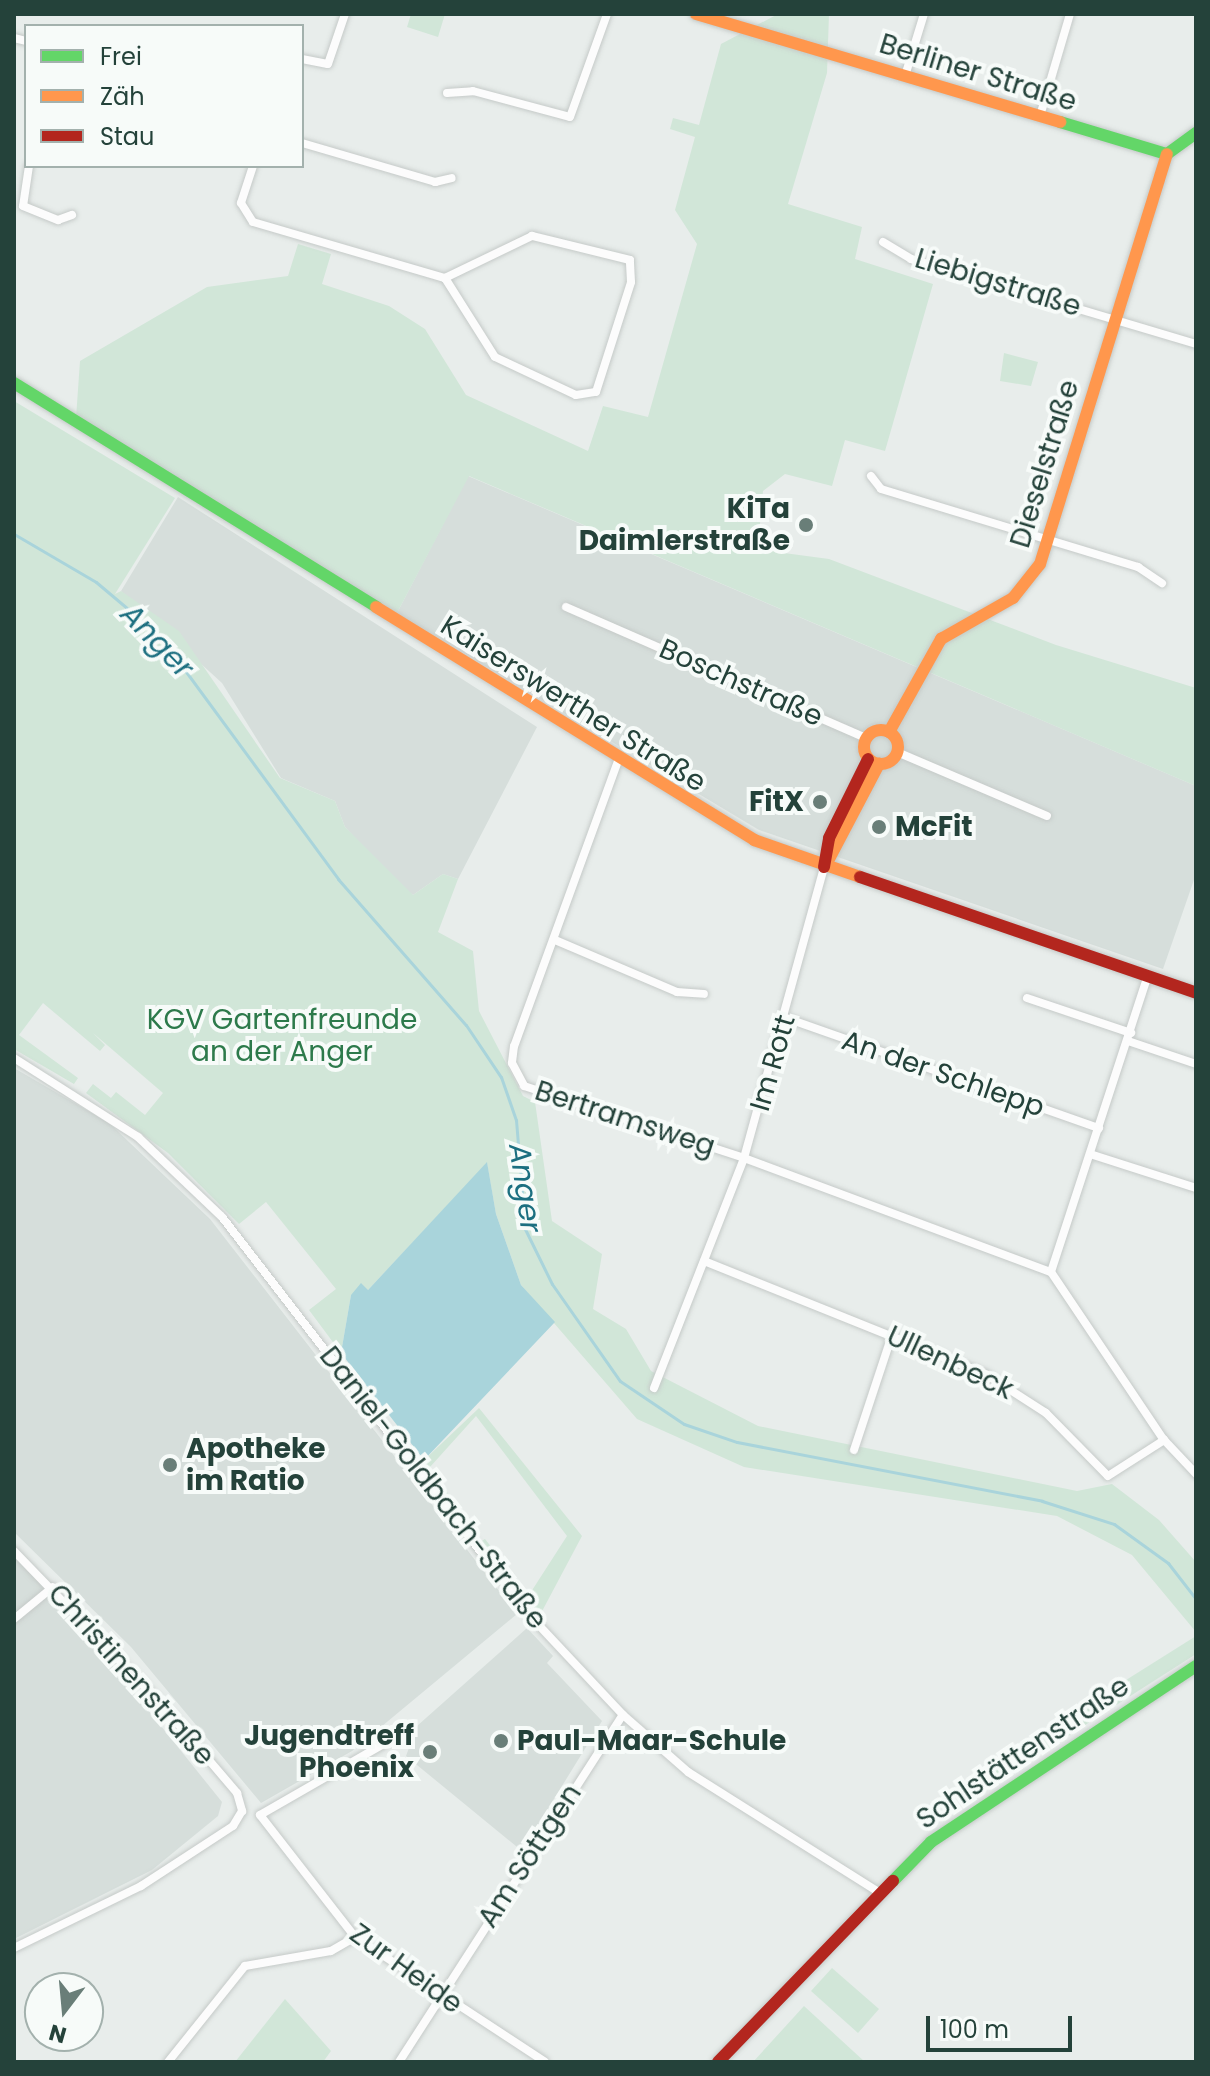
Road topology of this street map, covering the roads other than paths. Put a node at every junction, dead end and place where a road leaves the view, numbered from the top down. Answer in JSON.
{"nodes":[{"id":1,"x":345,"y":14,"type":"edge"},
{"id":2,"x":607,"y":14,"type":"edge"},
{"id":3,"x":696,"y":14,"type":"edge"},
{"id":4,"x":924,"y":14,"type":"edge"},
{"id":5,"x":1070,"y":14,"type":"edge"},
{"id":6,"x":304,"y":59,"type":"edge"},
{"id":7,"x":905,"y":76,"type":"junction"},
{"id":8,"x":447,"y":93,"type":"dead end"},
{"id":9,"x":1040,"y":116,"type":"junction"},
{"id":10,"x":1196,"y":133,"type":"edge"},
{"id":11,"x":304,"y":144,"type":"edge"},
{"id":12,"x":1167,"y":154,"type":"junction"},
{"id":13,"x":29,"y":168,"type":"edge"},
{"id":14,"x":252,"y":168,"type":"edge"},
{"id":15,"x":452,"y":178,"type":"dead end"},
{"id":16,"x":72,"y":215,"type":"dead end"},
{"id":17,"x":883,"y":242,"type":"dead end"},
{"id":18,"x":445,"y":278,"type":"junction"},
{"id":19,"x":1115,"y":319,"type":"junction"},
{"id":20,"x":1196,"y":344,"type":"edge"},
{"id":21,"x":14,"y":383,"type":"edge"},
{"id":22,"x":871,"y":476,"type":"dead end"},
{"id":23,"x":1049,"y":539,"type":"junction"},
{"id":24,"x":1162,"y":583,"type":"dead end"},
{"id":25,"x":566,"y":607,"type":"dead end"},
{"id":26,"x":889,"y":732,"type":"junction"},
{"id":27,"x":866,"y":738,"type":"junction"},
{"id":28,"x":897,"y":752,"type":"junction"},
{"id":29,"x":618,"y":761,"type":"junction"},
{"id":30,"x":874,"y":761,"type":"junction"},
{"id":31,"x":1047,"y":816,"type":"dead end"},
{"id":32,"x":824,"y":867,"type":"junction"},
{"id":33,"x":555,"y":940,"type":"junction"},
{"id":34,"x":1147,"y":978,"type":"junction"},
{"id":35,"x":1196,"y":993,"type":"edge"},
{"id":36,"x":704,"y":994,"type":"dead end"},
{"id":37,"x":1027,"y":998,"type":"dead end"},
{"id":38,"x":786,"y":1018,"type":"junction"},
{"id":39,"x":1129,"y":1037,"type":"junction"},
{"id":40,"x":14,"y":1058,"type":"edge"},
{"id":41,"x":1196,"y":1064,"type":"edge"},
{"id":42,"x":1099,"y":1128,"type":"junction"},
{"id":43,"x":1090,"y":1154,"type":"junction"},
{"id":44,"x":744,"y":1158,"type":"junction"},
{"id":45,"x":1196,"y":1188,"type":"edge"},
{"id":46,"x":704,"y":1261,"type":"junction"},
{"id":47,"x":1051,"y":1272,"type":"junction"},
{"id":48,"x":892,"y":1335,"type":"junction"},
{"id":49,"x":654,"y":1388,"type":"dead end"},
{"id":50,"x":1164,"y":1440,"type":"junction"},
{"id":51,"x":854,"y":1450,"type":"dead end"},
{"id":52,"x":1196,"y":1474,"type":"edge"},
{"id":53,"x":14,"y":1551,"type":"edge"},
{"id":54,"x":53,"y":1587,"type":"junction"},
{"id":55,"x":14,"y":1619,"type":"edge"},
{"id":56,"x":1196,"y":1666,"type":"edge"},
{"id":57,"x":623,"y":1715,"type":"junction"},
{"id":58,"x":387,"y":1742,"type":"dead end"},
{"id":59,"x":241,"y":1807,"type":"junction"},
{"id":60,"x":260,"y":1815,"type":"junction"},
{"id":61,"x":877,"y":1891,"type":"junction"},
{"id":62,"x":355,"y":1937,"type":"junction"},
{"id":63,"x":14,"y":1948,"type":"edge"},
{"id":64,"x":438,"y":1996,"type":"junction"},
{"id":65,"x":168,"y":2062,"type":"edge"},
{"id":66,"x":399,"y":2062,"type":"edge"},
{"id":67,"x":545,"y":2062,"type":"edge"},
{"id":68,"x":718,"y":2062,"type":"edge"}],
"edges":[{"from":1,"to":6,"type":"street"},
{"from":2,"to":8,"type":"street"},
{"from":3,"to":7,"type":"street","name":"Berliner Straße"},
{"from":4,"to":7,"type":"street"},
{"from":5,"to":9,"type":"street"},
{"from":7,"to":9,"type":"street","name":"Berliner Straße"},
{"from":9,"to":12,"type":"street","name":"Berliner Straße"},
{"from":10,"to":12,"type":"street"},
{"from":11,"to":15,"type":"street"},
{"from":12,"to":19,"type":"street","name":"Dieselstraße"},
{"from":13,"to":16,"type":"street"},
{"from":14,"to":18,"type":"street"},
{"from":17,"to":19,"type":"street","name":"Liebigstraße"},
{"from":18,"to":18,"type":"street"},
{"from":19,"to":20,"type":"street","name":"Liebigstraße"},
{"from":19,"to":23,"type":"street","name":"Dieselstraße"},
{"from":21,"to":29,"type":"street","name":"Kaiserswerther Straße"},
{"from":22,"to":23,"type":"street"},
{"from":23,"to":24,"type":"street"},
{"from":23,"to":26,"type":"street","name":"Dieselstraße"},
{"from":25,"to":27,"type":"street","name":"Boschstraße"},
{"from":26,"to":27,"type":"street"},
{"from":26,"to":28,"type":"street"},
{"from":27,"to":30,"type":"street"},
{"from":28,"to":30,"type":"street"},
{"from":28,"to":31,"type":"street"},
{"from":29,"to":32,"type":"street","name":"Kaiserswerther Straße"},
{"from":29,"to":33,"type":"street","name":"Bertramsweg"},
{"from":30,"to":32,"type":"street"},
{"from":32,"to":34,"type":"street","name":"Kaiserswerther Straße"},
{"from":32,"to":38,"type":"street","name":"Im Rott"},
{"from":33,"to":36,"type":"street"},
{"from":33,"to":44,"type":"street","name":"Bertramsweg"},
{"from":34,"to":35,"type":"street","name":"Kaiserswerther Straße"},
{"from":34,"to":39,"type":"street"},
{"from":37,"to":39,"type":"street"},
{"from":38,"to":42,"type":"street","name":"An der Schlepp"},
{"from":38,"to":44,"type":"street","name":"Im Rott"},
{"from":39,"to":41,"type":"street"},
{"from":39,"to":42,"type":"street"},
{"from":40,"to":57,"type":"street","name":"Daniel-Goldbach-Straße"},
{"from":42,"to":43,"type":"street"},
{"from":43,"to":45,"type":"street"},
{"from":43,"to":47,"type":"street"},
{"from":44,"to":46,"type":"street","name":"Im Rott"},
{"from":44,"to":47,"type":"street","name":"Bertramsweg"},
{"from":46,"to":48,"type":"street","name":"Ullenbeck"},
{"from":46,"to":49,"type":"street","name":"Im Rott"},
{"from":47,"to":50,"type":"street"},
{"from":48,"to":50,"type":"street","name":"Ullenbeck"},
{"from":48,"to":51,"type":"street"},
{"from":50,"to":52,"type":"street"},
{"from":53,"to":54,"type":"street","name":"Christinenstraße"},
{"from":54,"to":55,"type":"street"},
{"from":54,"to":59,"type":"street","name":"Christinenstraße"},
{"from":56,"to":61,"type":"street","name":"Sohlstättenstraße"},
{"from":57,"to":61,"type":"street","name":"Daniel-Goldbach-Straße"},
{"from":57,"to":64,"type":"street","name":"Am Söttgen"},
{"from":58,"to":60,"type":"street"},
{"from":59,"to":60,"type":"street"},
{"from":59,"to":63,"type":"street"},
{"from":60,"to":62,"type":"street","name":"Zur Heide"},
{"from":61,"to":68,"type":"street","name":"Sohlstättenstraße"},
{"from":62,"to":64,"type":"street","name":"Zur Heide"},
{"from":62,"to":65,"type":"street"},
{"from":64,"to":66,"type":"street","name":"Am Söttgen"},
{"from":64,"to":67,"type":"street","name":"Zur Heide"}]}
